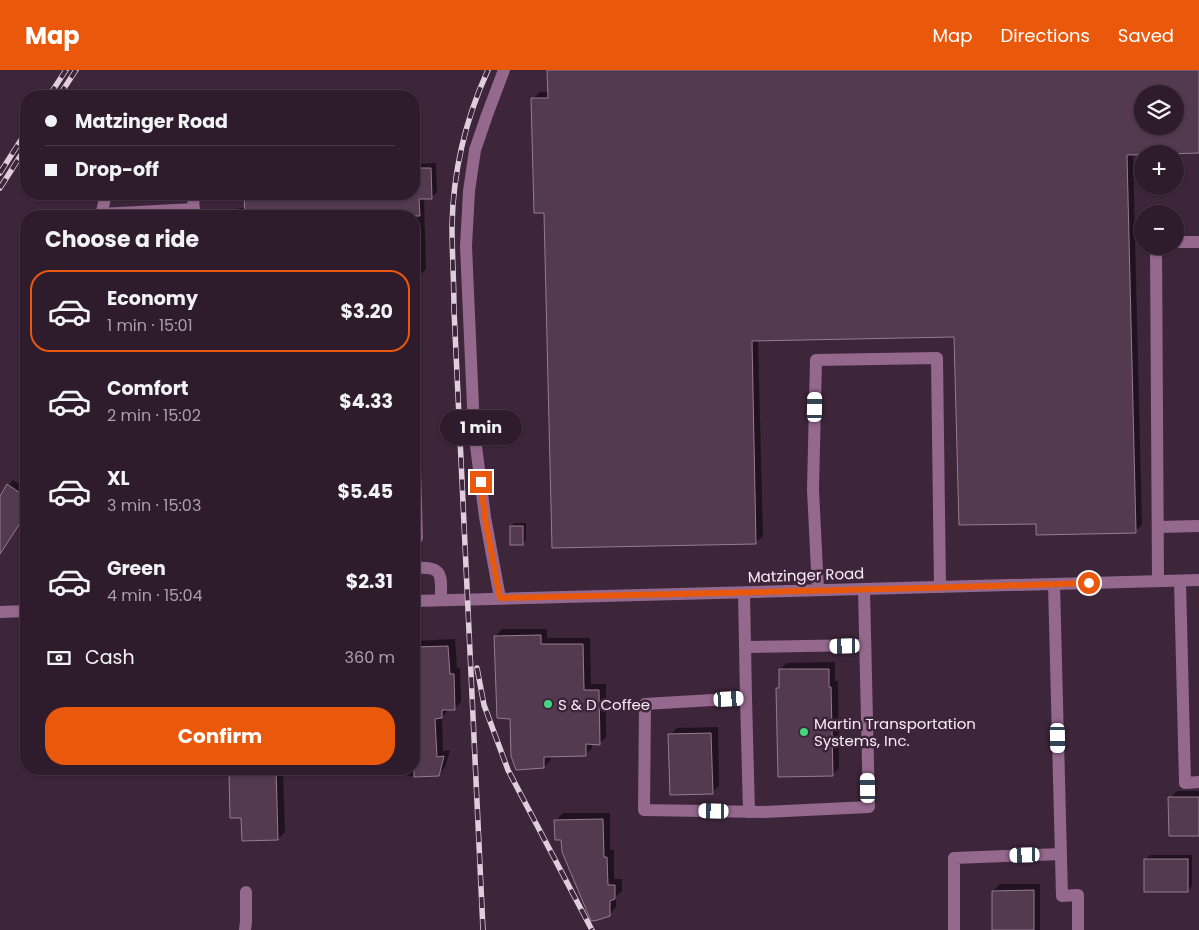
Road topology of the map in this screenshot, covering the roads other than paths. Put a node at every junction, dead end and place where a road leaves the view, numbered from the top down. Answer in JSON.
{"nodes":[{"id":1,"x":504,"y":70,"type":"edge"},
{"id":2,"x":1184,"y":242,"type":"edge"},
{"id":3,"x":1199,"y":242,"type":"edge"},
{"id":4,"x":1156,"y":255,"type":"edge"},
{"id":5,"x":1199,"y":526,"type":"edge"},
{"id":6,"x":1158,"y":527,"type":"junction"},
{"id":7,"x":420,"y":568,"type":"edge"},
{"id":8,"x":1158,"y":580,"type":"junction"},
{"id":9,"x":1199,"y":580,"type":"edge"},
{"id":10,"x":1180,"y":581,"type":"junction"},
{"id":11,"x":1054,"y":584,"type":"junction"},
{"id":12,"x":940,"y":587,"type":"junction"},
{"id":13,"x":864,"y":589,"type":"junction"},
{"id":14,"x":818,"y":590,"type":"junction"},
{"id":15,"x":744,"y":593,"type":"junction"},
{"id":16,"x":500,"y":598,"type":"junction"},
{"id":17,"x":441,"y":600,"type":"junction"},
{"id":18,"x":420,"y":601,"type":"edge"},
{"id":19,"x":20,"y":611,"type":"edge"},
{"id":20,"x":0,"y":612,"type":"edge"},
{"id":21,"x":865,"y":645,"type":"junction"},
{"id":22,"x":746,"y":647,"type":"junction"},
{"id":23,"x":746,"y":698,"type":"junction"},
{"id":24,"x":1199,"y":782,"type":"edge"},
{"id":25,"x":748,"y":812,"type":"junction"},
{"id":26,"x":1061,"y":854,"type":"junction"},
{"id":27,"x":246,"y":892,"type":"dead end"},
{"id":28,"x":245,"y":930,"type":"edge"},
{"id":29,"x":954,"y":930,"type":"edge"},
{"id":30,"x":1078,"y":930,"type":"edge"}],
"edges":[{"from":1,"to":16,"type":"street"},
{"from":2,"to":3,"type":"street"},
{"from":4,"to":6,"type":"street"},
{"from":5,"to":6,"type":"street"},
{"from":6,"to":8,"type":"street"},
{"from":7,"to":17,"type":"street"},
{"from":8,"to":10,"type":"street","name":"Matzinger Road"},
{"from":8,"to":11,"type":"street","name":"Matzinger Road"},
{"from":9,"to":10,"type":"street","name":"Matzinger Road"},
{"from":10,"to":24,"type":"street"},
{"from":11,"to":12,"type":"street","name":"Matzinger Road"},
{"from":11,"to":26,"type":"street"},
{"from":12,"to":13,"type":"street","name":"Matzinger Road"},
{"from":12,"to":14,"type":"street"},
{"from":13,"to":14,"type":"street","name":"Matzinger Road"},
{"from":13,"to":21,"type":"street"},
{"from":14,"to":15,"type":"street","name":"Matzinger Road"},
{"from":15,"to":16,"type":"street","name":"Matzinger Road"},
{"from":15,"to":22,"type":"street"},
{"from":16,"to":17,"type":"street","name":"Matzinger Road"},
{"from":17,"to":18,"type":"street","name":"Matzinger Road"},
{"from":19,"to":20,"type":"street"},
{"from":21,"to":22,"type":"street"},
{"from":21,"to":25,"type":"street"},
{"from":22,"to":23,"type":"street"},
{"from":23,"to":25,"type":"street"},
{"from":23,"to":25,"type":"street"},
{"from":26,"to":29,"type":"street"},
{"from":26,"to":30,"type":"street"},
{"from":27,"to":28,"type":"street"}]}
